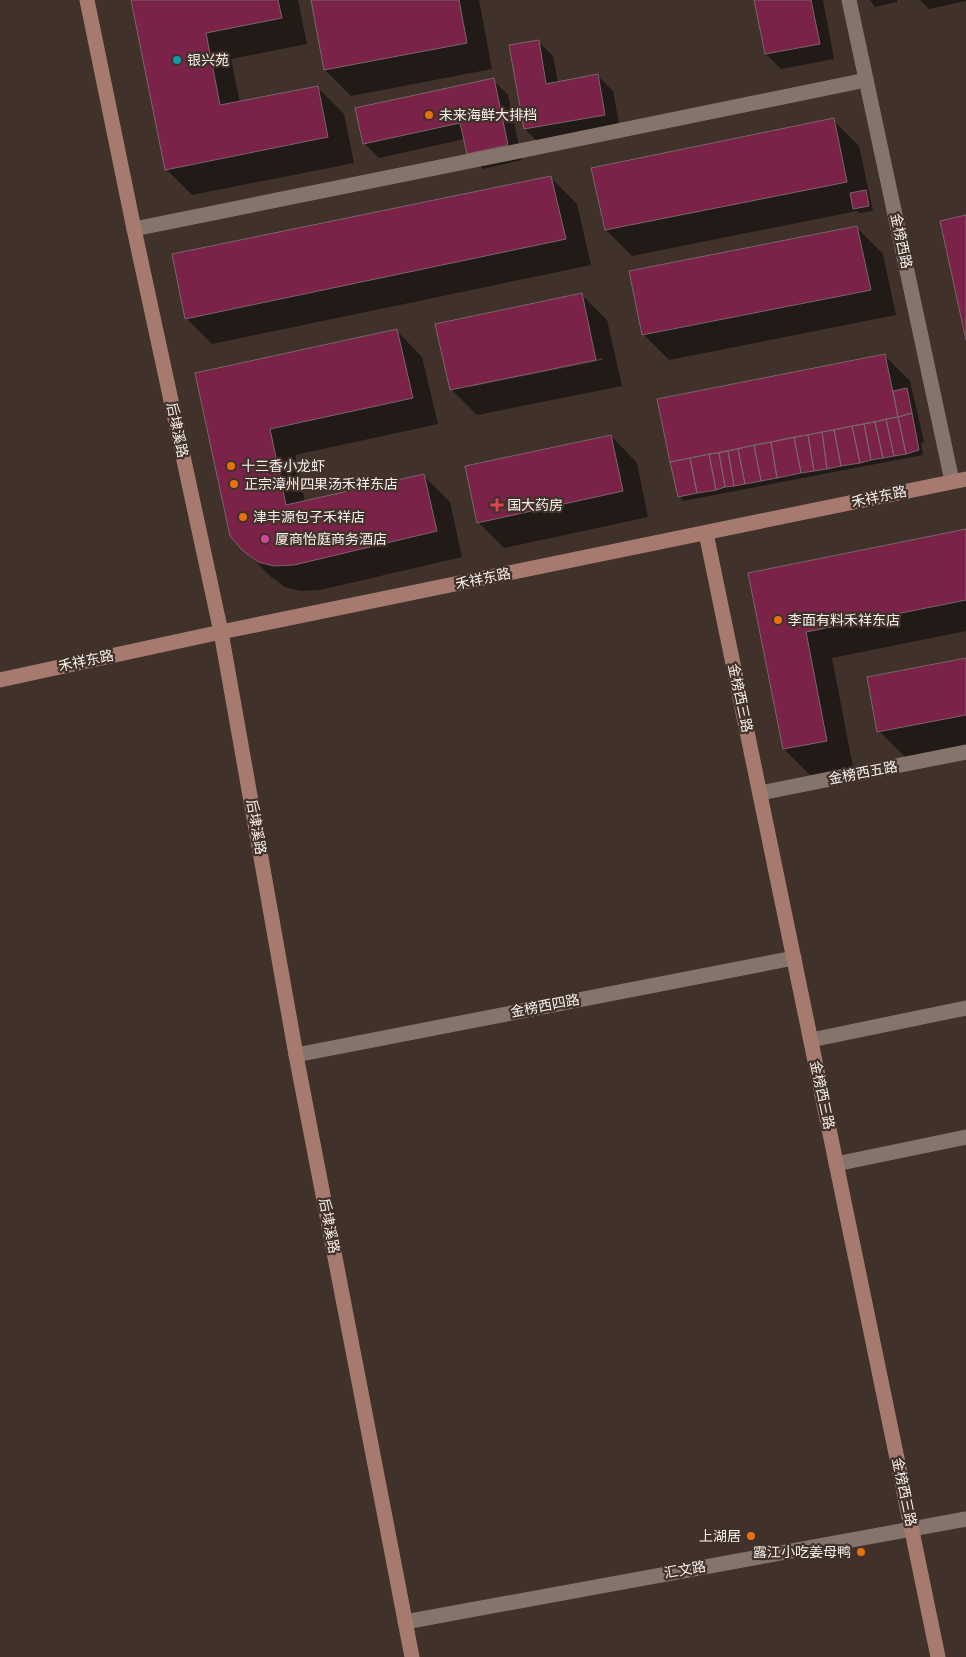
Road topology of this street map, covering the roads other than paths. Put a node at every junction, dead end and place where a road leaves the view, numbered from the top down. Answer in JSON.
{"nodes":[{"id":1,"x":87,"y":0,"type":"edge"},
{"id":2,"x":849,"y":0,"type":"edge"},
{"id":3,"x":866,"y":80,"type":"junction"},
{"id":4,"x":134,"y":230,"type":"junction"},
{"id":5,"x":959,"y":480,"type":"edge"},
{"id":6,"x":706,"y":533,"type":"junction"},
{"id":7,"x":221,"y":632,"type":"junction"},
{"id":8,"x":0,"y":680,"type":"edge"},
{"id":9,"x":966,"y":752,"type":"edge"},
{"id":10,"x":760,"y":793,"type":"junction"},
{"id":11,"x":794,"y":958,"type":"junction"},
{"id":12,"x":966,"y":1008,"type":"edge"},
{"id":13,"x":811,"y":1040,"type":"junction"},
{"id":14,"x":296,"y":1054,"type":"junction"},
{"id":15,"x":966,"y":1137,"type":"edge"},
{"id":16,"x":836,"y":1164,"type":"junction"},
{"id":17,"x":966,"y":1519,"type":"edge"},
{"id":18,"x":911,"y":1529,"type":"junction"},
{"id":19,"x":405,"y":1622,"type":"junction"},
{"id":20,"x":412,"y":1657,"type":"edge"},
{"id":21,"x":938,"y":1657,"type":"edge"}],
"edges":[{"from":1,"to":4,"type":"street","name":"后埭溪路"},
{"from":2,"to":3,"type":"street","name":"金榜西路"},
{"from":3,"to":4,"type":"street"},
{"from":3,"to":5,"type":"street","name":"金榜西路"},
{"from":4,"to":7,"type":"street","name":"后埭溪路"},
{"from":5,"to":6,"type":"street","name":"禾祥东路"},
{"from":6,"to":7,"type":"street","name":"禾祥东路"},
{"from":6,"to":10,"type":"street","name":"金榜西三路"},
{"from":7,"to":8,"type":"street","name":"禾祥东路"},
{"from":7,"to":14,"type":"street","name":"后埭溪路"},
{"from":9,"to":10,"type":"street","name":"金榜西五路"},
{"from":10,"to":11,"type":"street","name":"金榜西三路"},
{"from":11,"to":13,"type":"street","name":"金榜西三路"},
{"from":11,"to":14,"type":"street","name":"金榜西四路"},
{"from":12,"to":13,"type":"street"},
{"from":13,"to":16,"type":"street","name":"金榜西三路"},
{"from":14,"to":19,"type":"street","name":"后埭溪路"},
{"from":15,"to":16,"type":"street"},
{"from":16,"to":18,"type":"street","name":"金榜西三路"},
{"from":17,"to":18,"type":"street","name":"汇文路"},
{"from":18,"to":19,"type":"street","name":"汇文路"},
{"from":18,"to":21,"type":"street","name":"金榜西三路"},
{"from":19,"to":20,"type":"street","name":"后埭溪路"}]}
